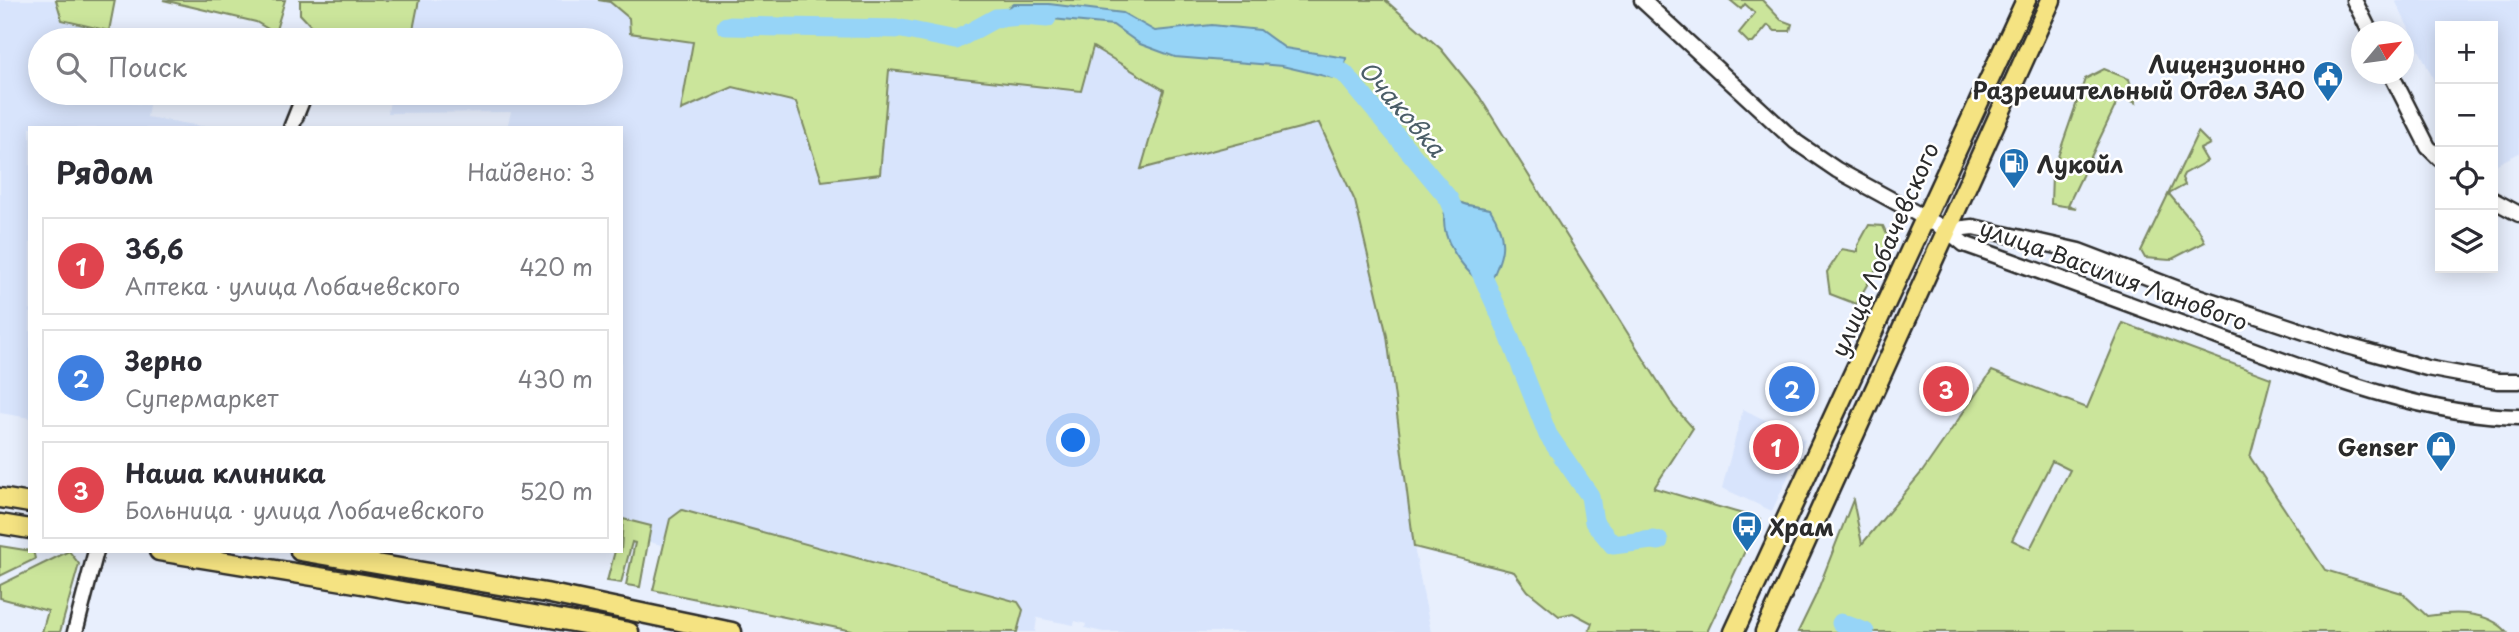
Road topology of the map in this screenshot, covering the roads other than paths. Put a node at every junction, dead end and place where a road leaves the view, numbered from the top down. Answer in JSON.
{"nodes":[{"id":1,"x":1642,"y":0,"type":"edge"},
{"id":2,"x":2026,"y":0,"type":"edge"},
{"id":3,"x":2051,"y":0,"type":"edge"},
{"id":4,"x":2354,"y":0,"type":"edge"},
{"id":5,"x":2364,"y":21,"type":"edge"},
{"id":6,"x":2396,"y":84,"type":"edge"},
{"id":7,"x":300,"y":105,"type":"edge"},
{"id":8,"x":292,"y":126,"type":"edge"},
{"id":9,"x":2435,"y":154,"type":"edge"},
{"id":10,"x":2498,"y":203,"type":"edge"},
{"id":11,"x":2519,"y":214,"type":"edge"},
{"id":12,"x":1924,"y":218,"type":"junction"},
{"id":13,"x":1947,"y":230,"type":"junction"},
{"id":14,"x":2519,"y":381,"type":"edge"},
{"id":15,"x":2519,"y":417,"type":"edge"},
{"id":16,"x":0,"y":498,"type":"edge"},
{"id":17,"x":28,"y":503,"type":"edge"},
{"id":18,"x":0,"y":524,"type":"edge"},
{"id":19,"x":28,"y":529,"type":"edge"},
{"id":20,"x":95,"y":553,"type":"edge"},
{"id":21,"x":312,"y":553,"type":"edge"},
{"id":22,"x":197,"y":554,"type":"edge"},
{"id":23,"x":75,"y":632,"type":"edge"},
{"id":24,"x":629,"y":632,"type":"edge"},
{"id":25,"x":732,"y":632,"type":"edge"},
{"id":26,"x":1734,"y":632,"type":"edge"},
{"id":27,"x":1765,"y":632,"type":"edge"}],
"edges":[{"from":1,"to":12,"type":"street"},
{"from":2,"to":12,"type":"main road","name":"улица Лобачевского"},
{"from":3,"to":13,"type":"main road"},
{"from":4,"to":5,"type":"street"},
{"from":6,"to":9,"type":"street"},
{"from":7,"to":8,"type":"street"},
{"from":10,"to":11,"type":"street"},
{"from":12,"to":13,"type":"street"},
{"from":12,"to":26,"type":"main road","name":"улица Лобачевского"},
{"from":13,"to":14,"type":"street","name":"улица Василия Ланового"},
{"from":13,"to":15,"type":"street","name":"улица Василия Ланового"},
{"from":13,"to":27,"type":"main road"},
{"from":16,"to":17,"type":"main road"},
{"from":18,"to":19,"type":"main road"},
{"from":20,"to":23,"type":"street"},
{"from":21,"to":25,"type":"main road"},
{"from":22,"to":24,"type":"main road"}]}
